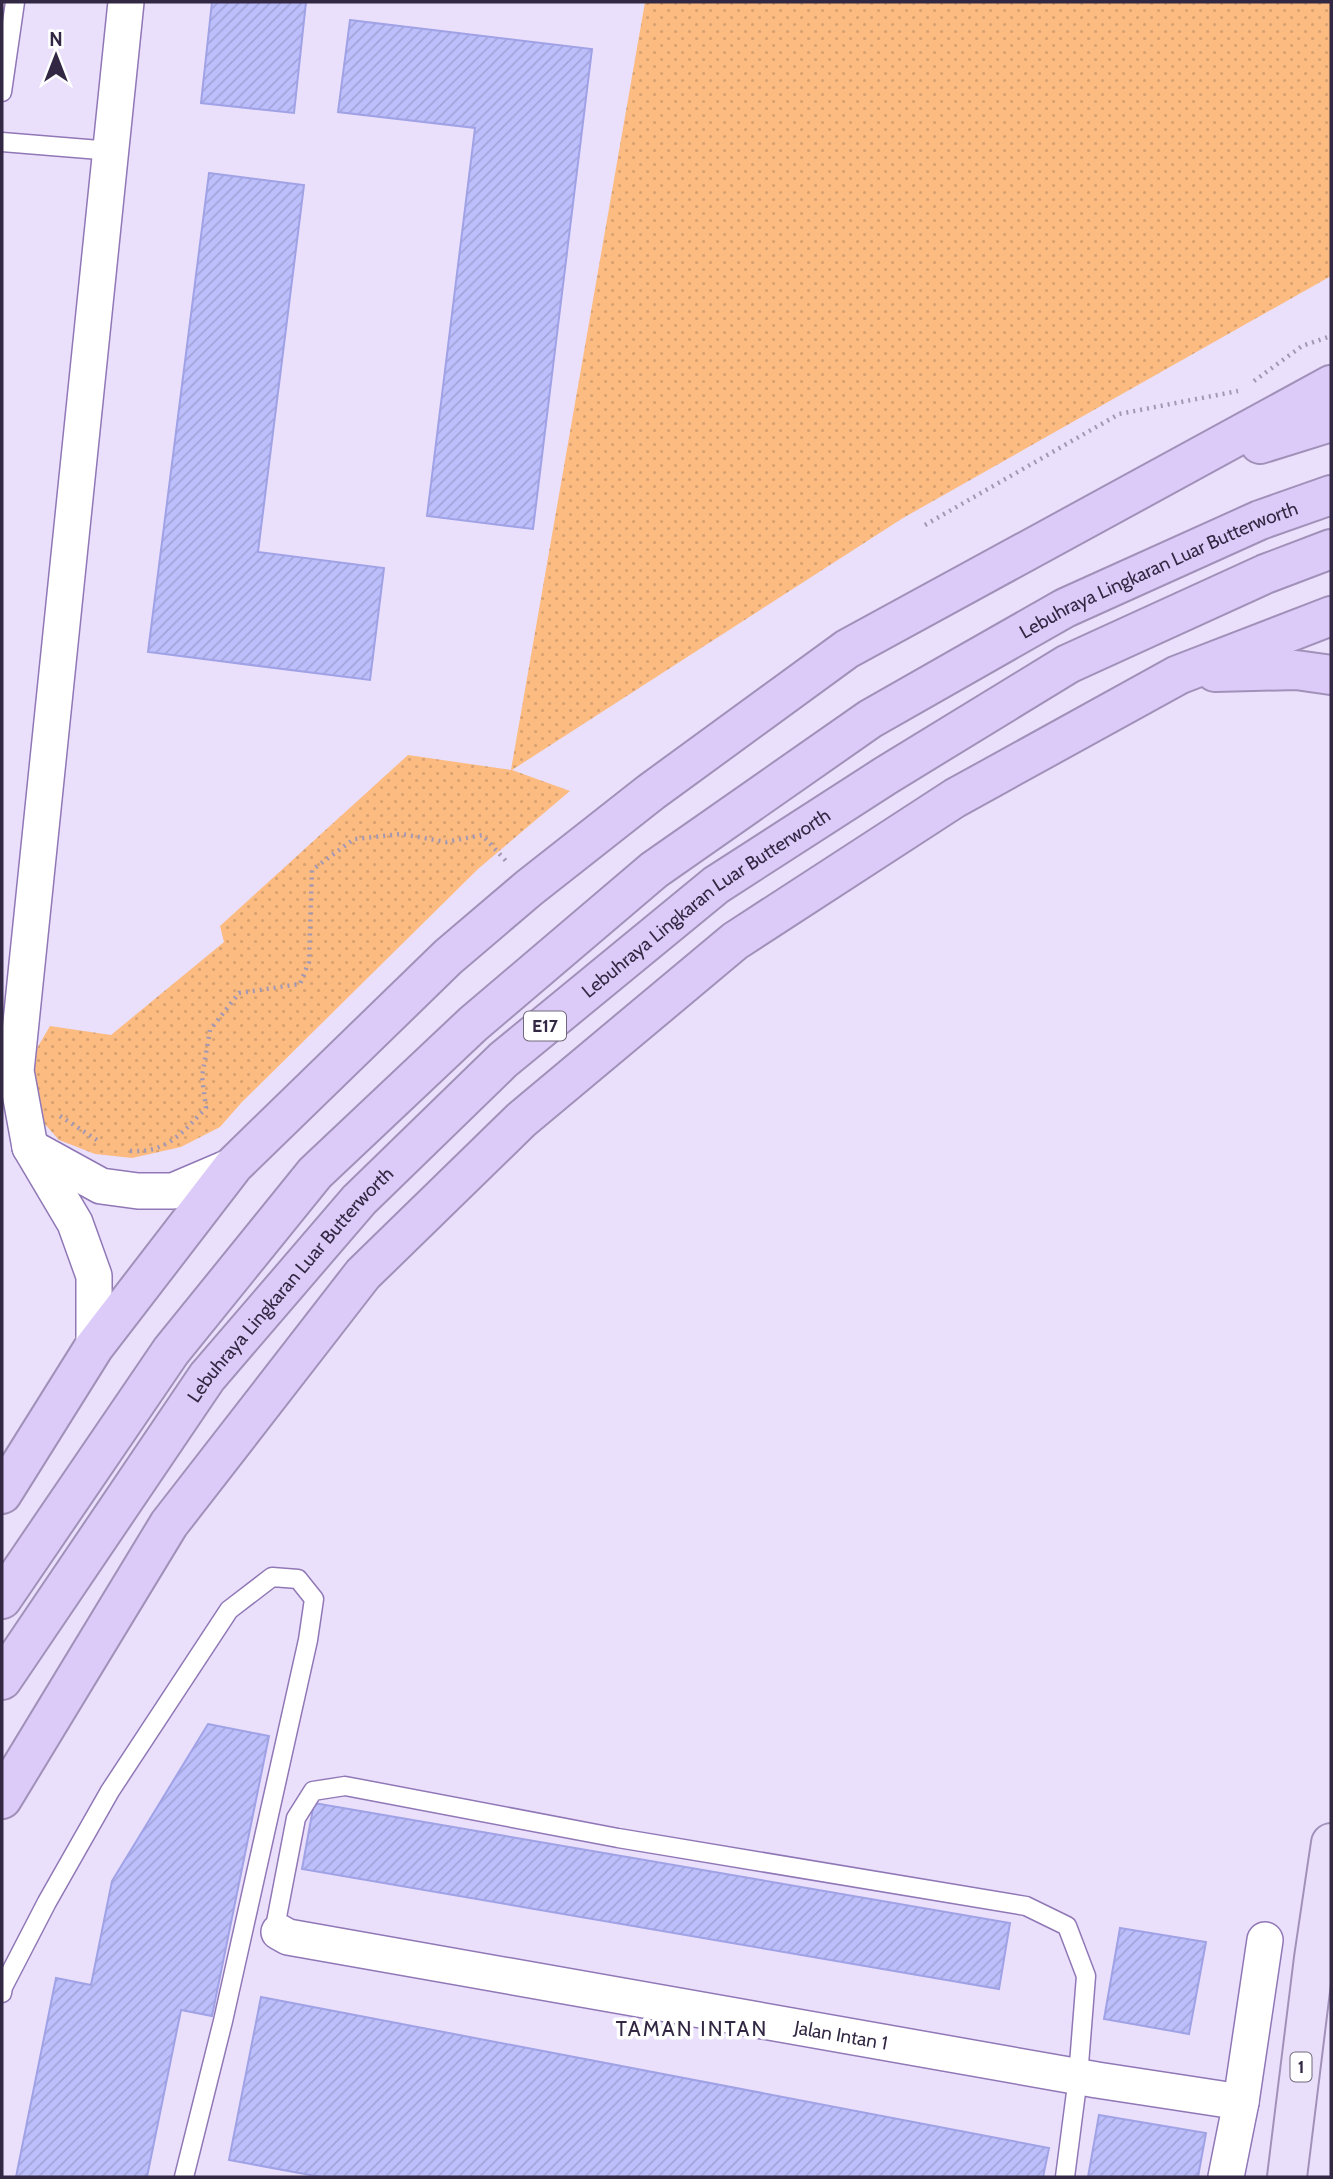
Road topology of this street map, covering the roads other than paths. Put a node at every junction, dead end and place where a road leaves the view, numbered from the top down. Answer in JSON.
{"nodes":[{"id":1,"x":15,"y":2,"type":"edge"},
{"id":2,"x":126,"y":2,"type":"edge"},
{"id":3,"x":2,"y":92,"type":"edge"},
{"id":4,"x":2,"y":142,"type":"edge"},
{"id":5,"x":112,"y":151,"type":"junction"},
{"id":6,"x":1331,"y":385,"type":"edge"},
{"id":7,"x":1329,"y":423,"type":"edge"},
{"id":8,"x":1181,"y":469,"type":"junction"},
{"id":9,"x":1331,"y":495,"type":"edge"},
{"id":10,"x":1331,"y":549,"type":"edge"},
{"id":11,"x":1331,"y":616,"type":"edge"},
{"id":12,"x":1178,"y":675,"type":"junction"},
{"id":13,"x":1331,"y":675,"type":"edge"},
{"id":14,"x":13,"y":1092,"type":"edge"},
{"id":15,"x":30,"y":1147,"type":"junction"},
{"id":16,"x":234,"y":1165,"type":"junction"},
{"id":17,"x":94,"y":1347,"type":"junction"},
{"id":18,"x":2,"y":1494,"type":"edge"},
{"id":19,"x":2,"y":1599,"type":"edge"},
{"id":20,"x":2,"y":1680,"type":"edge"},
{"id":21,"x":2,"y":1799,"type":"edge"},
{"id":22,"x":1331,"y":1843,"type":"edge"},
{"id":23,"x":279,"y":1932,"type":"joint"},
{"id":24,"x":1265,"y":1940,"type":"dead end"},
{"id":25,"x":2,"y":1993,"type":"edge"},
{"id":26,"x":1078,"y":2077,"type":"junction"},
{"id":27,"x":1241,"y":2102,"type":"junction"},
{"id":28,"x":184,"y":2177,"type":"edge"},
{"id":29,"x":1065,"y":2177,"type":"edge"},
{"id":30,"x":1226,"y":2177,"type":"edge"},
{"id":31,"x":1287,"y":2177,"type":"edge"}],
"edges":[{"from":1,"to":3,"type":"lane"},
{"from":2,"to":5,"type":"street"},
{"from":4,"to":5,"type":"lane"},
{"from":5,"to":14,"type":"street"},
{"from":6,"to":8,"type":"highway"},
{"from":7,"to":8,"type":"highway"},
{"from":8,"to":16,"type":"highway"},
{"from":9,"to":19,"type":"highway","name":"Lebuhraya Lingkaran Luar Butterworth","number":"E17"},
{"from":10,"to":20,"type":"highway","name":"Lebuhraya Lingkaran Luar Butterworth","number":"E17"},
{"from":11,"to":12,"type":"highway"},
{"from":12,"to":13,"type":"highway"},
{"from":12,"to":21,"type":"highway"},
{"from":14,"to":15,"type":"street"},
{"from":15,"to":16,"type":"street"},
{"from":15,"to":17,"type":"street"},
{"from":16,"to":17,"type":"highway"},
{"from":17,"to":18,"type":"highway"},
{"from":22,"to":31,"type":"main road","number":"1"},
{"from":23,"to":26,"type":"street","name":"Jalan Intan 1"},
{"from":23,"to":26,"type":"lane"},
{"from":24,"to":27,"type":"street"},
{"from":25,"to":28,"type":"lane"},
{"from":26,"to":27,"type":"street","name":"Jalan Intan 1"},
{"from":26,"to":29,"type":"lane"},
{"from":27,"to":30,"type":"street"}]}
